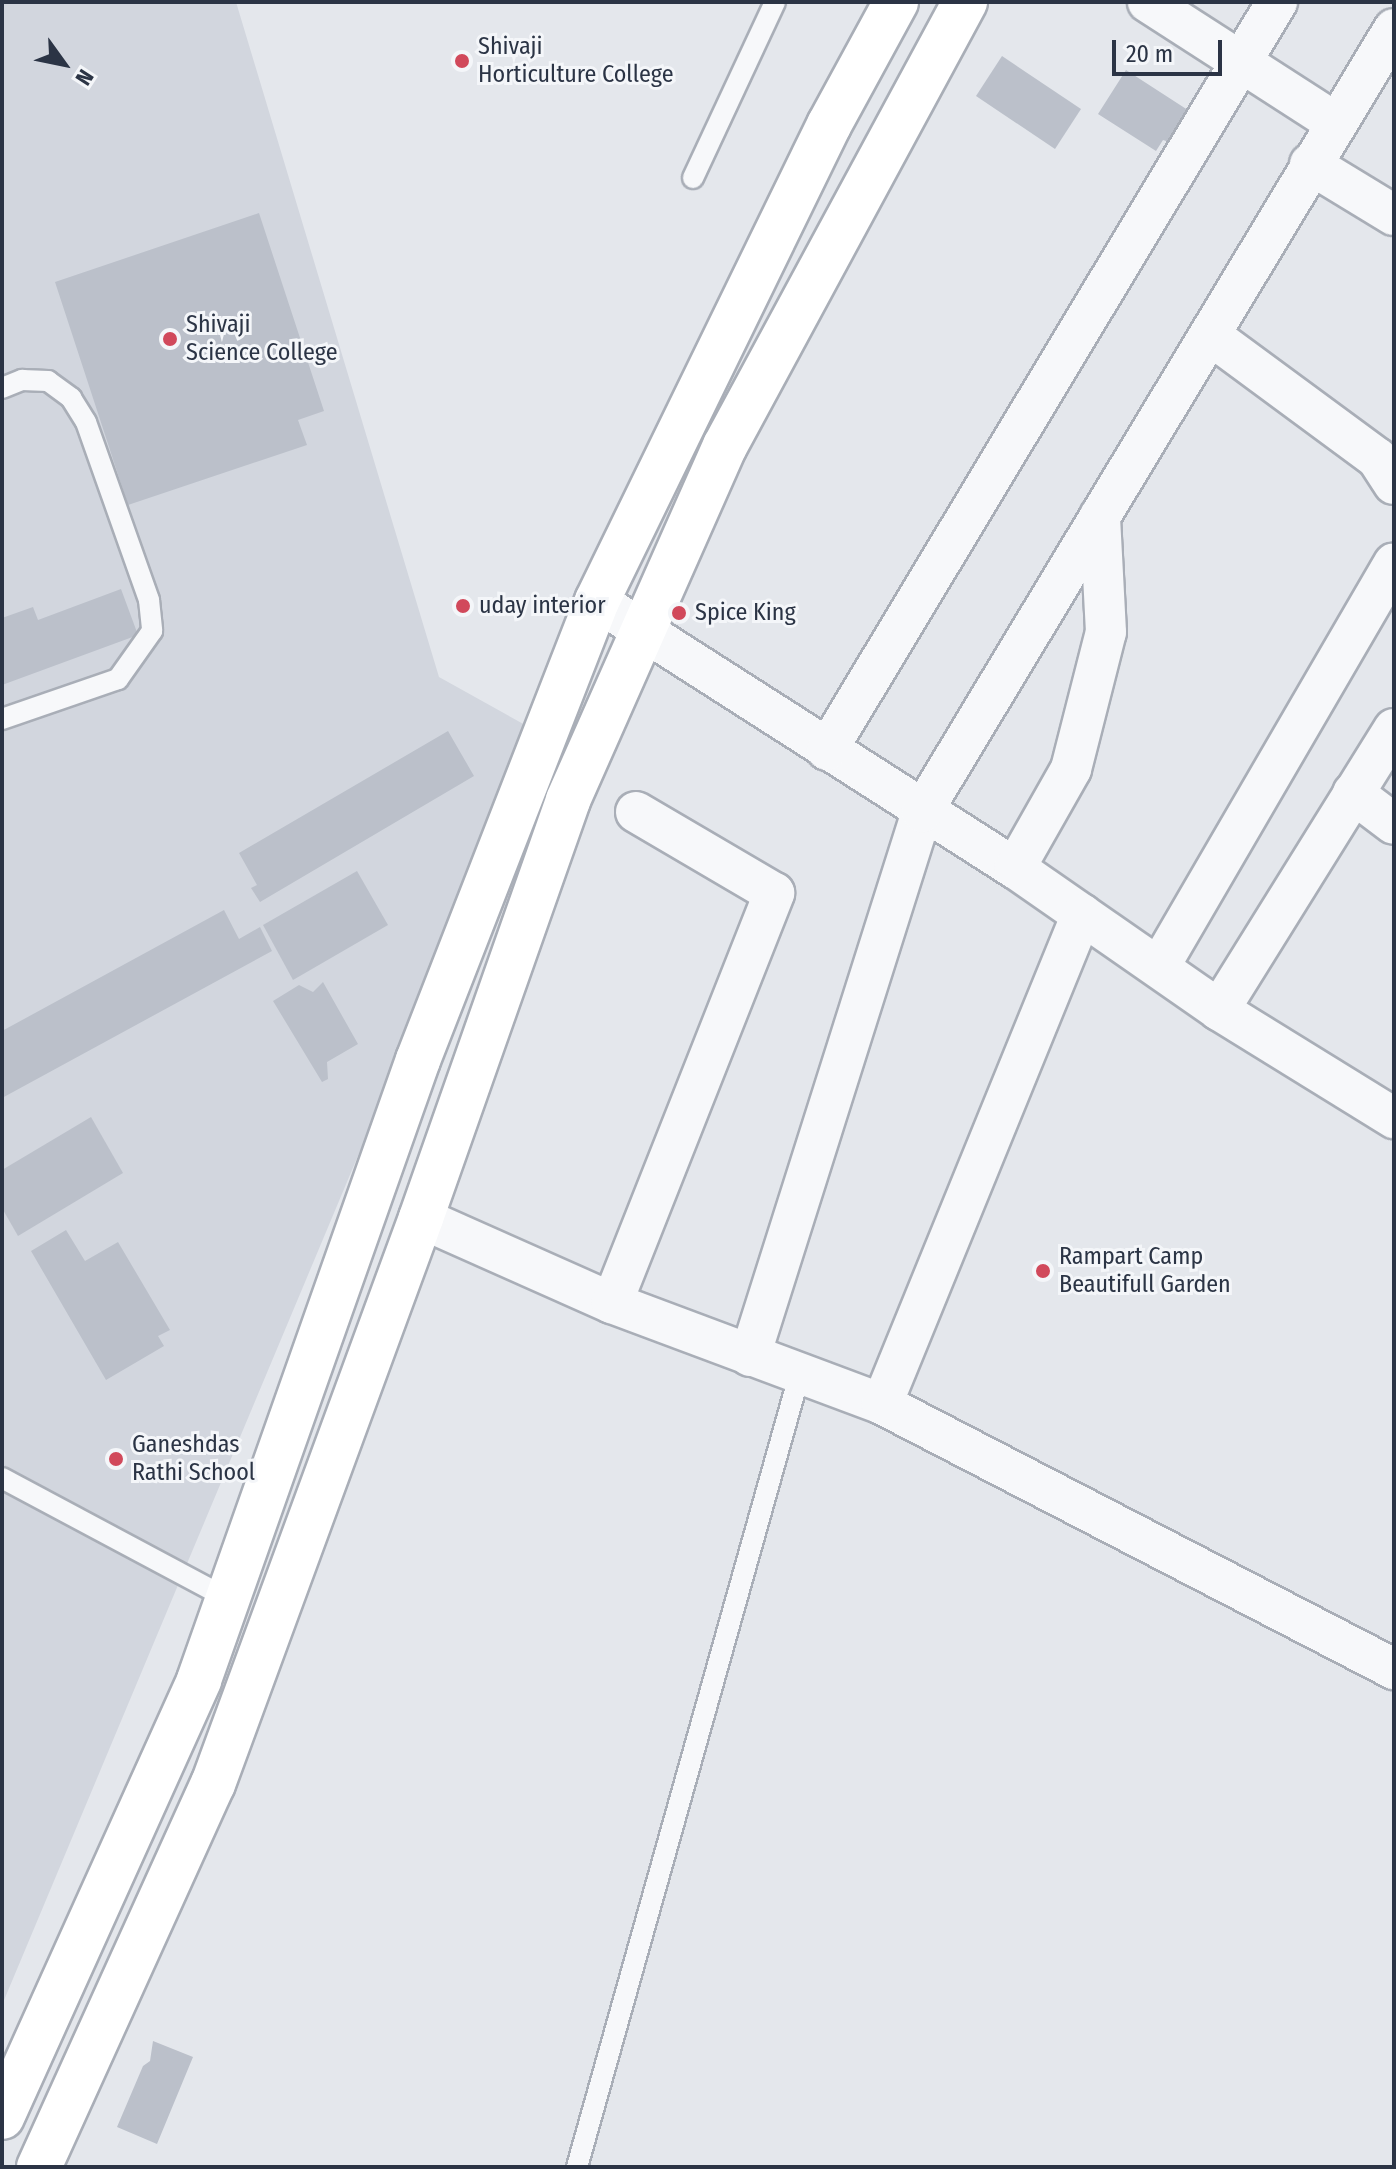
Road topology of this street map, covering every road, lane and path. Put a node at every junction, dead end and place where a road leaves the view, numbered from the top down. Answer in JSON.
{"nodes":[{"id":1,"x":775,"y":2,"type":"edge"},
{"id":2,"x":896,"y":2,"type":"edge"},
{"id":3,"x":965,"y":2,"type":"edge"},
{"id":4,"x":1148,"y":2,"type":"edge"},
{"id":5,"x":1277,"y":2,"type":"edge"},
{"id":6,"x":1394,"y":29,"type":"edge"},
{"id":7,"x":1240,"y":62,"type":"junction"},
{"id":8,"x":1336,"y":123,"type":"junction"},
{"id":9,"x":1310,"y":164,"type":"junction"},
{"id":10,"x":693,"y":178,"type":"dead end"},
{"id":11,"x":1394,"y":215,"type":"edge"},
{"id":12,"x":1210,"y":335,"type":"junction"},
{"id":13,"x":2,"y":388,"type":"edge"},
{"id":14,"x":1394,"y":484,"type":"edge"},
{"id":15,"x":1100,"y":516,"type":"junction"},
{"id":16,"x":1394,"y":563,"type":"edge"},
{"id":17,"x":597,"y":601,"type":"junction"},
{"id":18,"x":646,"y":628,"type":"junction"},
{"id":19,"x":2,"y":719,"type":"edge"},
{"id":20,"x":1394,"y":729,"type":"edge"},
{"id":21,"x":827,"y":750,"type":"junction"},
{"id":22,"x":1353,"y":793,"type":"junction"},
{"id":23,"x":636,"y":812,"type":"dead end"},
{"id":24,"x":922,"y":812,"type":"junction"},
{"id":25,"x":1394,"y":824,"type":"edge"},
{"id":26,"x":1015,"y":868,"type":"junction"},
{"id":27,"x":1082,"y":914,"type":"junction"},
{"id":28,"x":1159,"y":967,"type":"junction"},
{"id":29,"x":1219,"y":1010,"type":"junction"},
{"id":30,"x":1394,"y":1118,"type":"edge"},
{"id":31,"x":421,"y":1218,"type":"junction"},
{"id":32,"x":612,"y":1303,"type":"junction"},
{"id":33,"x":750,"y":1356,"type":"junction"},
{"id":34,"x":799,"y":1376,"type":"junction"},
{"id":35,"x":882,"y":1404,"type":"junction"},
{"id":36,"x":292,"y":1420,"type":"junction"},
{"id":37,"x":341,"y":1436,"type":"junction"},
{"id":38,"x":2,"y":1478,"type":"edge"},
{"id":39,"x":229,"y":1599,"type":"junction"},
{"id":40,"x":1394,"y":1669,"type":"edge"},
{"id":41,"x":2,"y":2117,"type":"edge"},
{"id":42,"x":39,"y":2167,"type":"edge"},
{"id":43,"x":577,"y":2167,"type":"edge"}],
"edges":[{"from":1,"to":10,"type":"lane"},
{"from":2,"to":17,"type":"street"},
{"from":3,"to":18,"type":"street"},
{"from":4,"to":7,"type":"street"},
{"from":5,"to":7,"type":"street"},
{"from":6,"to":8,"type":"street"},
{"from":7,"to":8,"type":"street"},
{"from":7,"to":21,"type":"street"},
{"from":8,"to":9,"type":"street"},
{"from":9,"to":11,"type":"street"},
{"from":9,"to":12,"type":"street"},
{"from":12,"to":14,"type":"street"},
{"from":12,"to":15,"type":"street"},
{"from":13,"to":19,"type":"lane"},
{"from":15,"to":24,"type":"street"},
{"from":15,"to":26,"type":"street"},
{"from":16,"to":28,"type":"street"},
{"from":17,"to":18,"type":"street"},
{"from":17,"to":36,"type":"street"},
{"from":18,"to":21,"type":"street"},
{"from":18,"to":31,"type":"street"},
{"from":20,"to":22,"type":"street"},
{"from":21,"to":24,"type":"street"},
{"from":22,"to":25,"type":"street"},
{"from":22,"to":29,"type":"street"},
{"from":23,"to":32,"type":"street"},
{"from":24,"to":26,"type":"street"},
{"from":24,"to":33,"type":"street"},
{"from":26,"to":27,"type":"street"},
{"from":27,"to":28,"type":"street"},
{"from":27,"to":35,"type":"street"},
{"from":28,"to":29,"type":"street"},
{"from":29,"to":30,"type":"street"},
{"from":31,"to":32,"type":"street"},
{"from":31,"to":37,"type":"street"},
{"from":32,"to":33,"type":"street"},
{"from":33,"to":34,"type":"street"},
{"from":34,"to":35,"type":"street"},
{"from":34,"to":43,"type":"lane"},
{"from":35,"to":40,"type":"street"},
{"from":36,"to":37,"type":"street"},
{"from":36,"to":39,"type":"street"},
{"from":37,"to":42,"type":"street"},
{"from":38,"to":39,"type":"lane"},
{"from":39,"to":41,"type":"street"}]}
